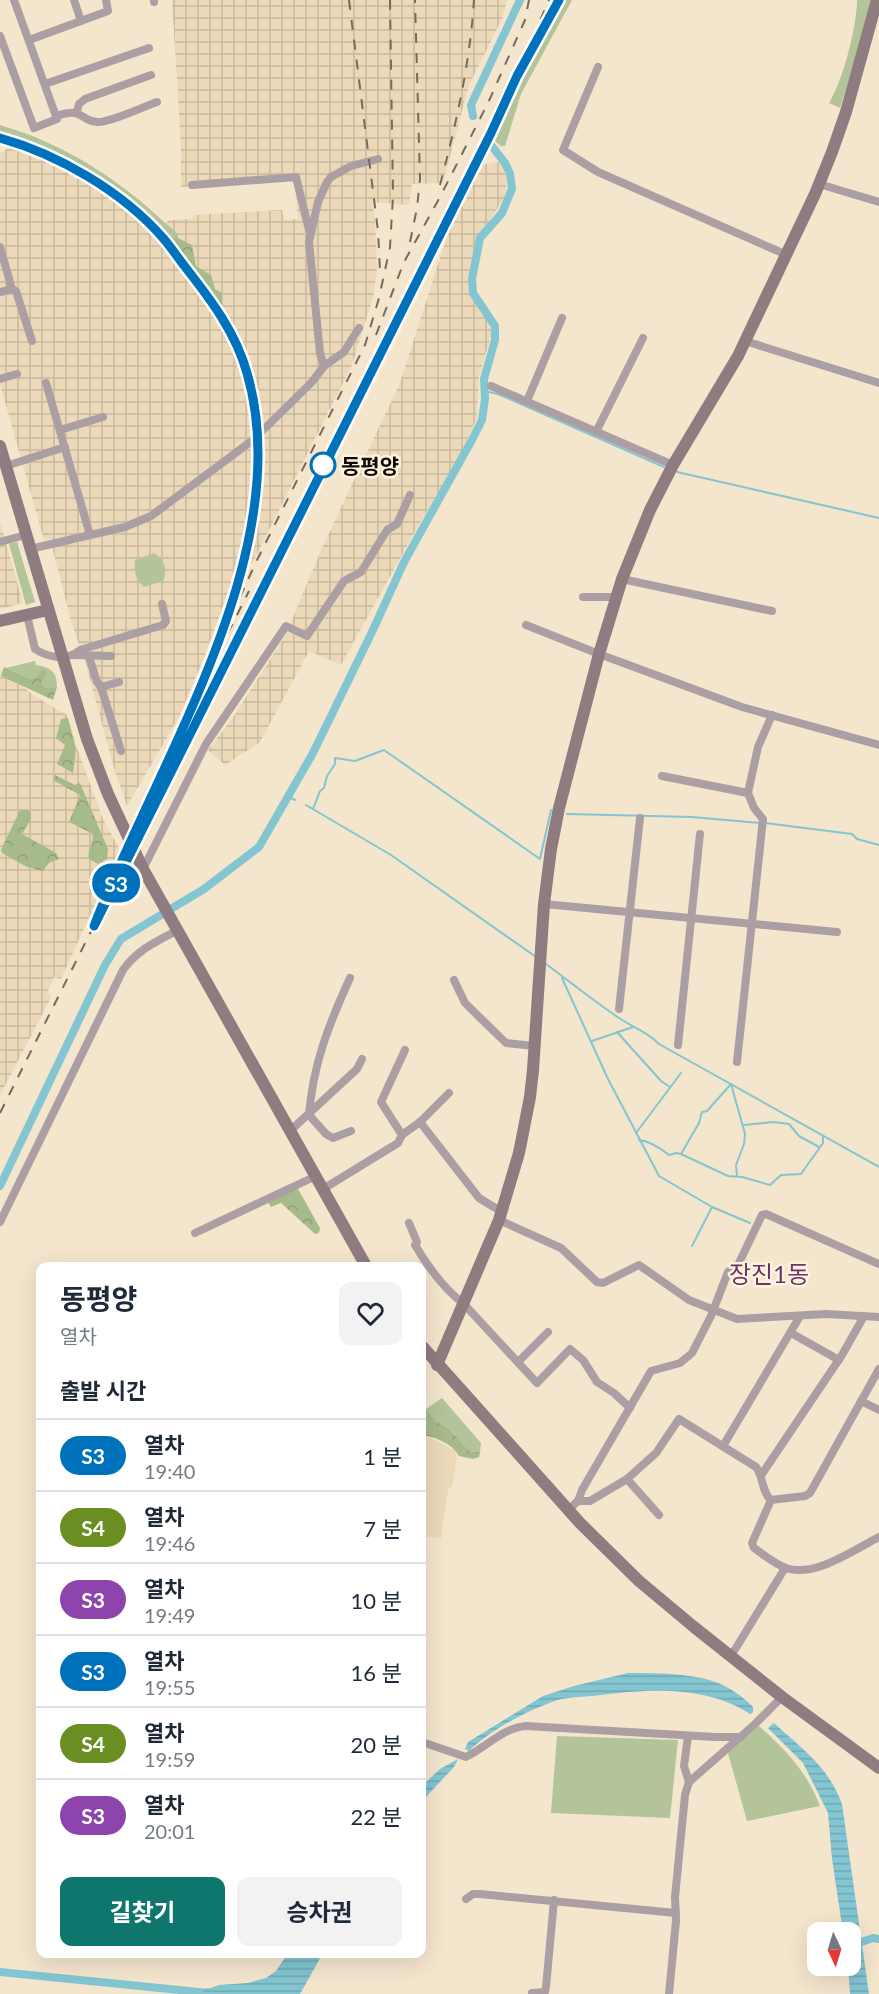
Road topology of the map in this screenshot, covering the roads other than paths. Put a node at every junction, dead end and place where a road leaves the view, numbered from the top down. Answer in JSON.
{"nodes":[{"id":1,"x":14,"y":0,"type":"edge"},
{"id":2,"x":74,"y":0,"type":"edge"},
{"id":3,"x":106,"y":0,"type":"edge"},
{"id":4,"x":877,"y":0,"type":"edge"},
{"id":5,"x":81,"y":21,"type":"junction"},
{"id":6,"x":0,"y":36,"type":"edge"},
{"id":7,"x":29,"y":40,"type":"junction"},
{"id":8,"x":149,"y":48,"type":"dead end"},
{"id":9,"x":598,"y":67,"type":"dead end"},
{"id":10,"x":151,"y":75,"type":"dead end"},
{"id":11,"x":45,"y":84,"type":"junction"},
{"id":12,"x":157,"y":102,"type":"dead end"},
{"id":13,"x":77,"y":111,"type":"junction"},
{"id":14,"x":56,"y":116,"type":"junction"},
{"id":15,"x":378,"y":159,"type":"dead end"},
{"id":16,"x":819,"y":184,"type":"junction"},
{"id":17,"x":192,"y":185,"type":"dead end"},
{"id":18,"x":879,"y":202,"type":"edge"},
{"id":19,"x":310,"y":234,"type":"junction"},
{"id":20,"x":0,"y":247,"type":"edge"},
{"id":21,"x":787,"y":255,"type":"junction"},
{"id":22,"x":12,"y":289,"type":"junction"},
{"id":23,"x":0,"y":292,"type":"edge"},
{"id":24,"x":562,"y":318,"type":"dead end"},
{"id":25,"x":359,"y":328,"type":"dead end"},
{"id":26,"x":643,"y":338,"type":"dead end"},
{"id":27,"x":32,"y":341,"type":"dead end"},
{"id":28,"x":745,"y":341,"type":"junction"},
{"id":29,"x":324,"y":366,"type":"junction"},
{"id":30,"x":17,"y":374,"type":"dead end"},
{"id":31,"x":0,"y":379,"type":"edge"},
{"id":32,"x":46,"y":383,"type":"dead end"},
{"id":33,"x":879,"y":383,"type":"edge"},
{"id":34,"x":491,"y":386,"type":"dead end"},
{"id":35,"x":527,"y":401,"type":"junction"},
{"id":36,"x":103,"y":417,"type":"dead end"},
{"id":37,"x":60,"y":430,"type":"junction"},
{"id":38,"x":596,"y":432,"type":"junction"},
{"id":39,"x":0,"y":446,"type":"edge"},
{"id":40,"x":65,"y":447,"type":"junction"},
{"id":41,"x":673,"y":465,"type":"junction"},
{"id":42,"x":6,"y":466,"type":"junction"},
{"id":43,"x":410,"y":495,"type":"dead end"},
{"id":44,"x":26,"y":535,"type":"junction"},
{"id":45,"x":90,"y":535,"type":"junction"},
{"id":46,"x":0,"y":542,"type":"edge"},
{"id":47,"x":30,"y":549,"type":"junction"},
{"id":48,"x":622,"y":579,"type":"junction"},
{"id":49,"x":584,"y":597,"type":"dead end"},
{"id":50,"x":616,"y":597,"type":"junction"},
{"id":51,"x":162,"y":604,"type":"dead end"},
{"id":52,"x":48,"y":610,"type":"junction"},
{"id":53,"x":772,"y":611,"type":"dead end"},
{"id":54,"x":27,"y":615,"type":"junction"},
{"id":55,"x":0,"y":621,"type":"edge"},
{"id":56,"x":526,"y":625,"type":"dead end"},
{"id":57,"x":599,"y":654,"type":"junction"},
{"id":58,"x":68,"y":656,"type":"junction"},
{"id":59,"x":111,"y":656,"type":"dead end"},
{"id":60,"x":89,"y":657,"type":"junction"},
{"id":61,"x":119,"y":682,"type":"dead end"},
{"id":62,"x":101,"y":687,"type":"junction"},
{"id":63,"x":772,"y":715,"type":"junction"},
{"id":64,"x":879,"y":746,"type":"edge"},
{"id":65,"x":122,"y":751,"type":"dead end"},
{"id":66,"x":662,"y":776,"type":"dead end"},
{"id":67,"x":748,"y":794,"type":"junction"},
{"id":68,"x":640,"y":818,"type":"dead end"},
{"id":69,"x":700,"y":834,"type":"dead end"},
{"id":70,"x":143,"y":869,"type":"junction"},
{"id":71,"x":544,"y":904,"type":"junction"},
{"id":72,"x":629,"y":912,"type":"junction"},
{"id":73,"x":690,"y":918,"type":"junction"},
{"id":74,"x":752,"y":924,"type":"junction"},
{"id":75,"x":175,"y":926,"type":"junction"},
{"id":76,"x":837,"y":932,"type":"dead end"},
{"id":77,"x":350,"y":978,"type":"dead end"},
{"id":78,"x":454,"y":980,"type":"dead end"},
{"id":79,"x":619,"y":1010,"type":"dead end"},
{"id":80,"x":678,"y":1044,"type":"dead end"},
{"id":81,"x":534,"y":1046,"type":"junction"},
{"id":82,"x":405,"y":1050,"type":"dead end"},
{"id":83,"x":362,"y":1059,"type":"dead end"},
{"id":84,"x":737,"y":1062,"type":"dead end"},
{"id":85,"x":449,"y":1093,"type":"dead end"},
{"id":86,"x":309,"y":1115,"type":"junction"},
{"id":87,"x":420,"y":1122,"type":"junction"},
{"id":88,"x":291,"y":1130,"type":"junction"},
{"id":89,"x":351,"y":1131,"type":"dead end"},
{"id":90,"x":402,"y":1134,"type":"junction"},
{"id":91,"x":316,"y":1176,"type":"junction"},
{"id":92,"x":323,"y":1189,"type":"junction"},
{"id":93,"x":500,"y":1216,"type":"junction"},
{"id":94,"x":0,"y":1222,"type":"edge"},
{"id":95,"x":408,"y":1223,"type":"dead end"},
{"id":96,"x":195,"y":1233,"type":"dead end"},
{"id":97,"x":364,"y":1262,"type":"edge"},
{"id":98,"x":425,"y":1262,"type":"edge"},
{"id":99,"x":426,"y":1263,"type":"edge"},
{"id":100,"x":879,"y":1264,"type":"edge"},
{"id":101,"x":464,"y":1304,"type":"junction"},
{"id":102,"x":713,"y":1310,"type":"junction"},
{"id":103,"x":800,"y":1316,"type":"junction"},
{"id":104,"x":864,"y":1316,"type":"junction"},
{"id":105,"x":879,"y":1317,"type":"edge"},
{"id":106,"x":548,"y":1332,"type":"dead end"},
{"id":107,"x":792,"y":1333,"type":"junction"},
{"id":108,"x":426,"y":1351,"type":"edge"},
{"id":109,"x":839,"y":1360,"type":"junction"},
{"id":110,"x":519,"y":1361,"type":"junction"},
{"id":111,"x":437,"y":1365,"type":"junction"},
{"id":112,"x":879,"y":1369,"type":"edge"},
{"id":113,"x":861,"y":1401,"type":"junction"},
{"id":114,"x":630,"y":1408,"type":"junction"},
{"id":115,"x":879,"y":1410,"type":"edge"},
{"id":116,"x":723,"y":1446,"type":"junction"},
{"id":117,"x":762,"y":1474,"type":"junction"},
{"id":118,"x":627,"y":1479,"type":"junction"},
{"id":119,"x":771,"y":1500,"type":"junction"},
{"id":120,"x":578,"y":1501,"type":"junction"},
{"id":121,"x":568,"y":1510,"type":"junction"},
{"id":122,"x":659,"y":1515,"type":"dead end"},
{"id":123,"x":879,"y":1537,"type":"edge"},
{"id":124,"x":785,"y":1568,"type":"junction"},
{"id":125,"x":731,"y":1656,"type":"junction"},
{"id":126,"x":782,"y":1697,"type":"junction"},
{"id":127,"x":688,"y":1736,"type":"junction"},
{"id":128,"x":741,"y":1737,"type":"junction"},
{"id":129,"x":426,"y":1743,"type":"edge"},
{"id":130,"x":879,"y":1768,"type":"edge"},
{"id":131,"x":689,"y":1782,"type":"junction"},
{"id":132,"x":466,"y":1899,"type":"dead end"},
{"id":133,"x":554,"y":1900,"type":"junction"},
{"id":134,"x":676,"y":1913,"type":"junction"},
{"id":135,"x":532,"y":1993,"type":"edge"},
{"id":136,"x":669,"y":1994,"type":"edge"}],
"edges":[{"from":1,"to":7,"type":"street"},
{"from":2,"to":5,"type":"street"},
{"from":3,"to":5,"type":"street"},
{"from":4,"to":16,"type":"main road"},
{"from":5,"to":7,"type":"street"},
{"from":6,"to":14,"type":"street"},
{"from":7,"to":11,"type":"street"},
{"from":8,"to":11,"type":"street"},
{"from":9,"to":21,"type":"street"},
{"from":10,"to":13,"type":"street"},
{"from":11,"to":14,"type":"street"},
{"from":12,"to":13,"type":"street"},
{"from":13,"to":14,"type":"street"},
{"from":15,"to":19,"type":"street"},
{"from":16,"to":18,"type":"street"},
{"from":16,"to":21,"type":"main road"},
{"from":17,"to":19,"type":"street"},
{"from":19,"to":29,"type":"street"},
{"from":20,"to":22,"type":"street"},
{"from":21,"to":28,"type":"main road"},
{"from":22,"to":23,"type":"street"},
{"from":22,"to":27,"type":"street"},
{"from":24,"to":35,"type":"street"},
{"from":25,"to":29,"type":"street"},
{"from":26,"to":38,"type":"street"},
{"from":28,"to":33,"type":"street"},
{"from":28,"to":41,"type":"main road"},
{"from":29,"to":45,"type":"street"},
{"from":30,"to":31,"type":"street"},
{"from":32,"to":37,"type":"street"},
{"from":34,"to":35,"type":"street"},
{"from":35,"to":38,"type":"street"},
{"from":36,"to":37,"type":"street"},
{"from":37,"to":40,"type":"street"},
{"from":38,"to":41,"type":"street"},
{"from":39,"to":42,"type":"main road"},
{"from":40,"to":42,"type":"street"},
{"from":40,"to":45,"type":"street"},
{"from":41,"to":48,"type":"main road"},
{"from":42,"to":44,"type":"main road"},
{"from":43,"to":70,"type":"street"},
{"from":44,"to":46,"type":"street"},
{"from":44,"to":47,"type":"main road"},
{"from":45,"to":47,"type":"street"},
{"from":47,"to":52,"type":"main road"},
{"from":48,"to":50,"type":"main road"},
{"from":48,"to":53,"type":"street"},
{"from":49,"to":50,"type":"street"},
{"from":50,"to":57,"type":"main road"},
{"from":51,"to":58,"type":"street"},
{"from":52,"to":54,"type":"main road"},
{"from":52,"to":58,"type":"main road"},
{"from":54,"to":55,"type":"main road"},
{"from":54,"to":58,"type":"street"},
{"from":56,"to":57,"type":"street"},
{"from":57,"to":63,"type":"street"},
{"from":57,"to":71,"type":"main road"},
{"from":58,"to":60,"type":"street"},
{"from":58,"to":70,"type":"main road"},
{"from":59,"to":60,"type":"street"},
{"from":60,"to":62,"type":"street"},
{"from":61,"to":62,"type":"street"},
{"from":62,"to":65,"type":"street"},
{"from":63,"to":64,"type":"street"},
{"from":63,"to":67,"type":"street"},
{"from":66,"to":67,"type":"street"},
{"from":67,"to":74,"type":"street"},
{"from":68,"to":72,"type":"street"},
{"from":69,"to":73,"type":"street"},
{"from":70,"to":75,"type":"main road"},
{"from":71,"to":72,"type":"street"},
{"from":71,"to":81,"type":"main road"},
{"from":72,"to":73,"type":"street"},
{"from":72,"to":79,"type":"street"},
{"from":73,"to":74,"type":"street"},
{"from":73,"to":80,"type":"street"},
{"from":74,"to":76,"type":"street"},
{"from":74,"to":84,"type":"street"},
{"from":75,"to":88,"type":"main road"},
{"from":75,"to":94,"type":"street"},
{"from":77,"to":86,"type":"street"},
{"from":78,"to":81,"type":"street"},
{"from":81,"to":93,"type":"main road"},
{"from":82,"to":90,"type":"street"},
{"from":83,"to":86,"type":"street"},
{"from":85,"to":87,"type":"street"},
{"from":86,"to":88,"type":"street"},
{"from":86,"to":89,"type":"street"},
{"from":87,"to":90,"type":"street"},
{"from":87,"to":93,"type":"street"},
{"from":88,"to":91,"type":"main road"},
{"from":90,"to":92,"type":"street"},
{"from":91,"to":92,"type":"main road"},
{"from":91,"to":96,"type":"street"},
{"from":92,"to":97,"type":"main road"},
{"from":93,"to":101,"type":"main road"},
{"from":93,"to":102,"type":"street"},
{"from":95,"to":98,"type":"street"},
{"from":99,"to":101,"type":"street"},
{"from":100,"to":102,"type":"street"},
{"from":101,"to":110,"type":"street"},
{"from":101,"to":111,"type":"main road"},
{"from":102,"to":103,"type":"street"},
{"from":102,"to":114,"type":"street"},
{"from":103,"to":104,"type":"street"},
{"from":103,"to":107,"type":"street"},
{"from":104,"to":105,"type":"street"},
{"from":104,"to":109,"type":"street"},
{"from":106,"to":110,"type":"street"},
{"from":107,"to":109,"type":"street"},
{"from":107,"to":116,"type":"street"},
{"from":108,"to":111,"type":"main road"},
{"from":109,"to":117,"type":"street"},
{"from":110,"to":114,"type":"street"},
{"from":111,"to":121,"type":"main road"},
{"from":112,"to":113,"type":"street"},
{"from":113,"to":115,"type":"street"},
{"from":113,"to":119,"type":"street"},
{"from":114,"to":120,"type":"street"},
{"from":116,"to":117,"type":"street"},
{"from":116,"to":118,"type":"street"},
{"from":117,"to":119,"type":"street"},
{"from":118,"to":120,"type":"street"},
{"from":118,"to":122,"type":"street"},
{"from":119,"to":124,"type":"street"},
{"from":120,"to":121,"type":"street"},
{"from":121,"to":125,"type":"main road"},
{"from":123,"to":124,"type":"street"},
{"from":124,"to":125,"type":"street"},
{"from":125,"to":126,"type":"main road"},
{"from":126,"to":128,"type":"street"},
{"from":126,"to":130,"type":"main road"},
{"from":127,"to":128,"type":"street"},
{"from":127,"to":129,"type":"street"},
{"from":127,"to":131,"type":"street"},
{"from":128,"to":131,"type":"street"},
{"from":131,"to":134,"type":"street"},
{"from":132,"to":133,"type":"street"},
{"from":133,"to":134,"type":"street"},
{"from":133,"to":135,"type":"street"},
{"from":134,"to":136,"type":"street"}]}
